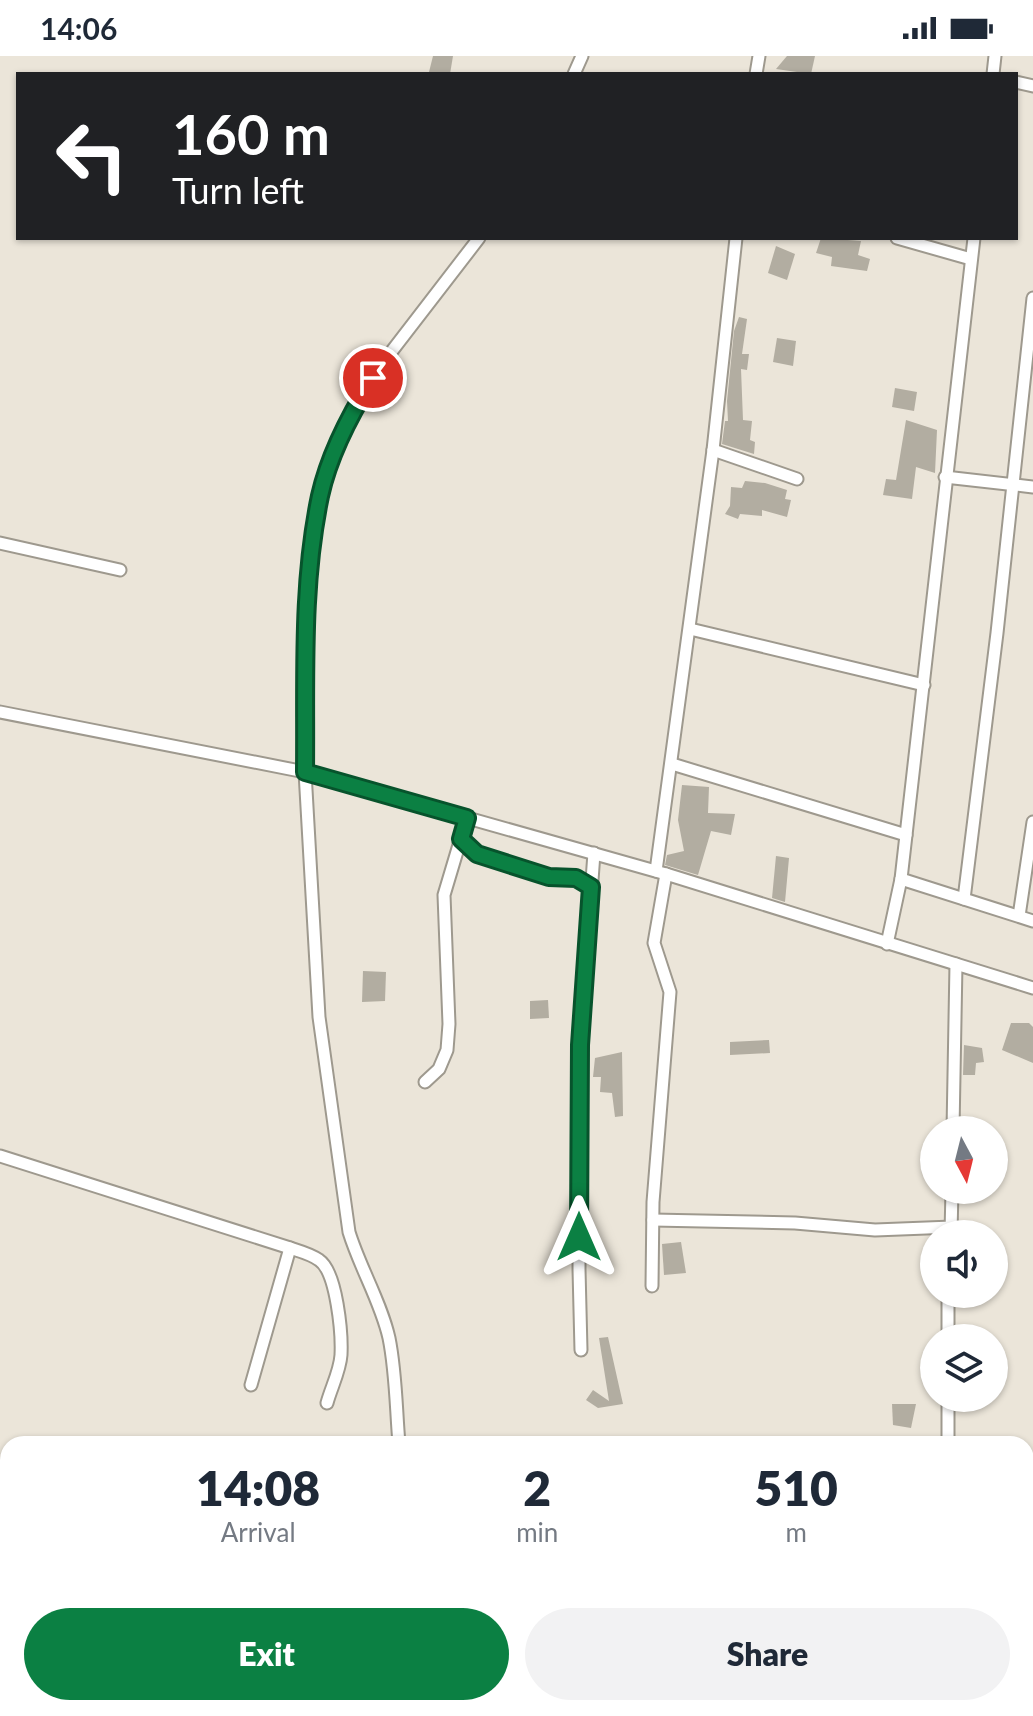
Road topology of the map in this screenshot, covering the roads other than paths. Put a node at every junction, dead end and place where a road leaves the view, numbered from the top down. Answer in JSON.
{"nodes":[{"id":1,"x":477,"y":240,"type":"edge"},
{"id":2,"x":736,"y":240,"type":"edge"},
{"id":3,"x":904,"y":240,"type":"edge"},
{"id":4,"x":974,"y":240,"type":"edge"},
{"id":5,"x":971,"y":259,"type":"junction"},
{"id":6,"x":1033,"y":298,"type":"edge"},
{"id":7,"x":1028,"y":381,"type":"edge"},
{"id":8,"x":713,"y":450,"type":"junction"},
{"id":9,"x":945,"y":477,"type":"junction"},
{"id":10,"x":797,"y":479,"type":"dead end"},
{"id":11,"x":1012,"y":485,"type":"junction"},
{"id":12,"x":1033,"y":487,"type":"edge"},
{"id":13,"x":0,"y":543,"type":"edge"},
{"id":14,"x":120,"y":570,"type":"dead end"},
{"id":15,"x":690,"y":629,"type":"junction"},
{"id":16,"x":924,"y":685,"type":"junction"},
{"id":17,"x":0,"y":712,"type":"edge"},
{"id":18,"x":672,"y":764,"type":"junction"},
{"id":19,"x":305,"y":772,"type":"junction"},
{"id":20,"x":467,"y":818,"type":"junction"},
{"id":21,"x":1033,"y":822,"type":"edge"},
{"id":22,"x":906,"y":835,"type":"junction"},
{"id":23,"x":461,"y":839,"type":"junction"},
{"id":24,"x":594,"y":853,"type":"junction"},
{"id":25,"x":661,"y":872,"type":"junction"},
{"id":26,"x":901,"y":879,"type":"junction"},
{"id":27,"x":591,"y":887,"type":"junction"},
{"id":28,"x":964,"y":899,"type":"junction"},
{"id":29,"x":1019,"y":916,"type":"junction"},
{"id":30,"x":1033,"y":921,"type":"edge"},
{"id":31,"x":887,"y":944,"type":"junction"},
{"id":32,"x":956,"y":964,"type":"junction"},
{"id":33,"x":1033,"y":988,"type":"edge"},
{"id":34,"x":425,"y":1082,"type":"dead end"},
{"id":35,"x":953,"y":1116,"type":"edge"},
{"id":36,"x":0,"y":1156,"type":"edge"},
{"id":37,"x":653,"y":1220,"type":"junction"},
{"id":38,"x":920,"y":1230,"type":"edge"},
{"id":39,"x":290,"y":1248,"type":"junction"},
{"id":40,"x":652,"y":1286,"type":"dead end"},
{"id":41,"x":581,"y":1350,"type":"dead end"},
{"id":42,"x":251,"y":1385,"type":"dead end"},
{"id":43,"x":327,"y":1403,"type":"dead end"},
{"id":44,"x":948,"y":1412,"type":"edge"},
{"id":45,"x":398,"y":1436,"type":"edge"},
{"id":46,"x":948,"y":1436,"type":"edge"}],
"edges":[{"from":1,"to":19,"type":"street"},
{"from":2,"to":8,"type":"street"},
{"from":3,"to":5,"type":"street"},
{"from":4,"to":5,"type":"street"},
{"from":5,"to":9,"type":"street"},
{"from":6,"to":7,"type":"street"},
{"from":7,"to":11,"type":"street"},
{"from":8,"to":10,"type":"street"},
{"from":8,"to":15,"type":"street"},
{"from":9,"to":11,"type":"street"},
{"from":9,"to":16,"type":"street"},
{"from":11,"to":12,"type":"street"},
{"from":11,"to":28,"type":"street"},
{"from":13,"to":14,"type":"street"},
{"from":15,"to":16,"type":"street"},
{"from":15,"to":18,"type":"street"},
{"from":16,"to":22,"type":"street"},
{"from":17,"to":19,"type":"street"},
{"from":18,"to":22,"type":"street"},
{"from":18,"to":25,"type":"street"},
{"from":19,"to":20,"type":"street"},
{"from":19,"to":45,"type":"street"},
{"from":20,"to":23,"type":"street"},
{"from":20,"to":24,"type":"street"},
{"from":21,"to":29,"type":"street"},
{"from":22,"to":26,"type":"street"},
{"from":23,"to":27,"type":"street"},
{"from":23,"to":34,"type":"street"},
{"from":24,"to":25,"type":"street"},
{"from":24,"to":27,"type":"street"},
{"from":25,"to":31,"type":"street"},
{"from":25,"to":37,"type":"street"},
{"from":26,"to":28,"type":"street"},
{"from":26,"to":31,"type":"street"},
{"from":27,"to":41,"type":"street"},
{"from":28,"to":29,"type":"street"},
{"from":29,"to":30,"type":"street"},
{"from":31,"to":32,"type":"street"},
{"from":32,"to":33,"type":"street"},
{"from":32,"to":35,"type":"street"},
{"from":36,"to":39,"type":"street"},
{"from":37,"to":38,"type":"street"},
{"from":37,"to":40,"type":"street"},
{"from":39,"to":42,"type":"street"},
{"from":39,"to":43,"type":"street"},
{"from":44,"to":46,"type":"street"}]}
